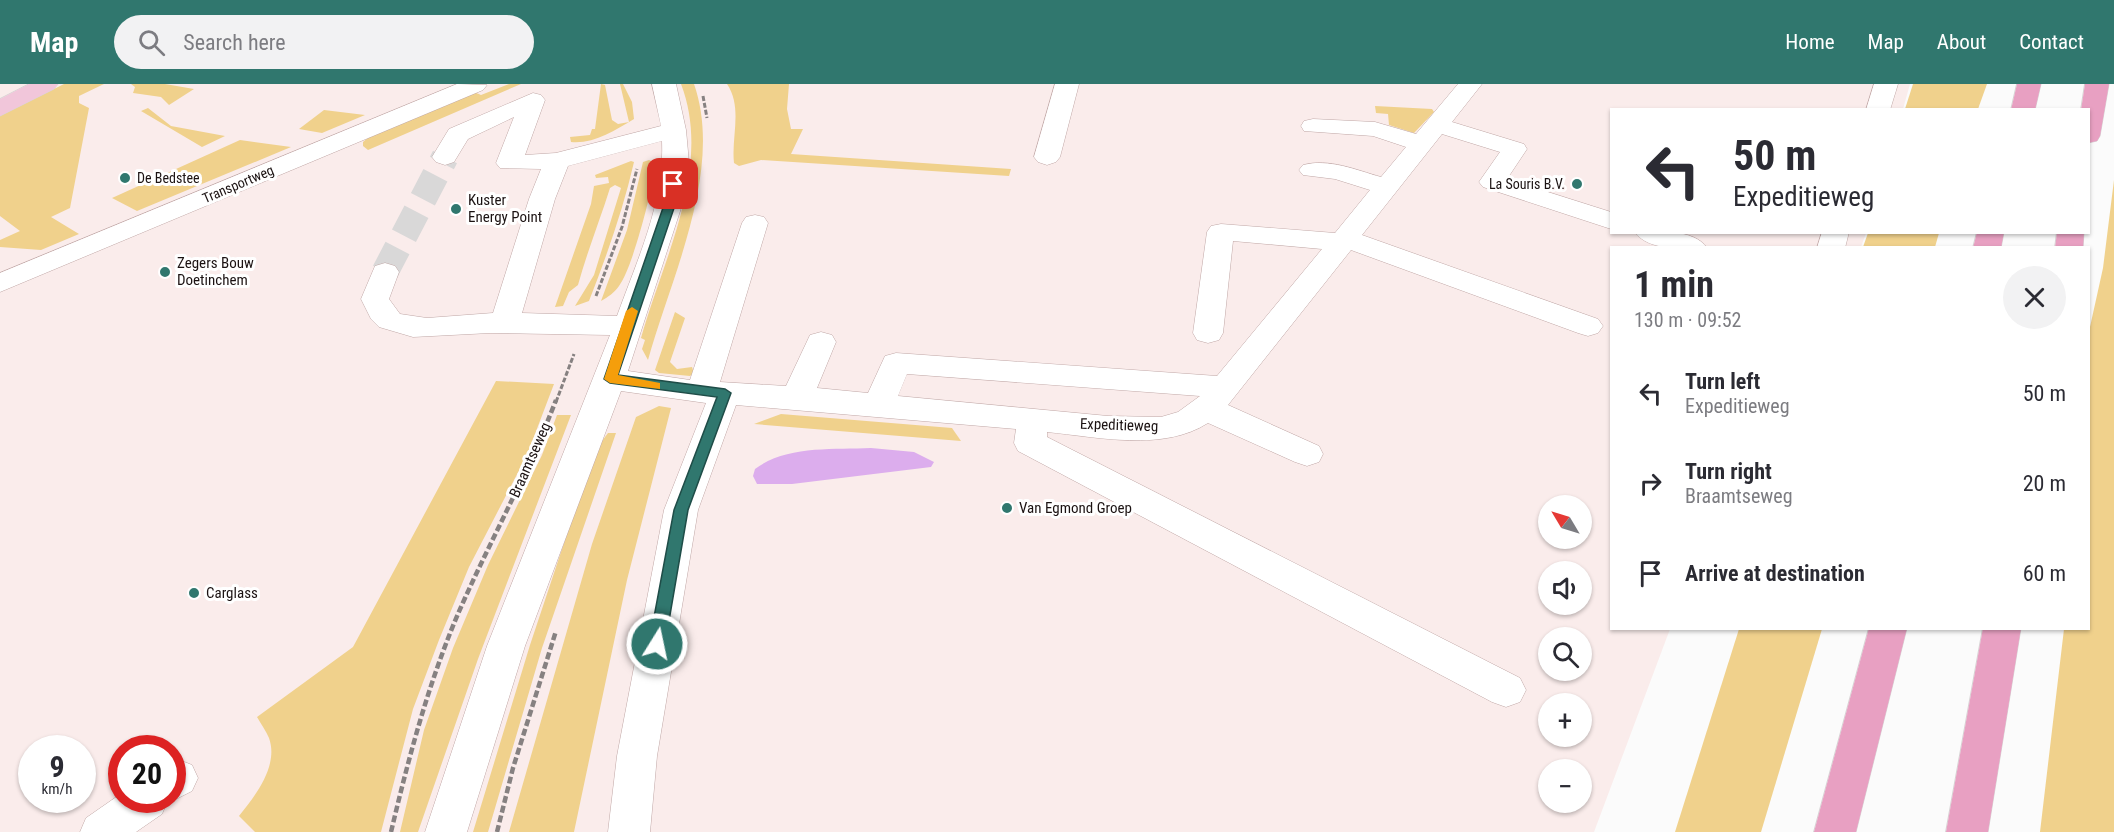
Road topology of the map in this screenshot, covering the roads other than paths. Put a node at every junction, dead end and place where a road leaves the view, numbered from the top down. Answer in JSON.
{"nodes":[{"id":1,"x":46,"y":84,"type":"edge"},
{"id":2,"x":476,"y":84,"type":"edge"},
{"id":3,"x":664,"y":84,"type":"edge"},
{"id":4,"x":1067,"y":84,"type":"edge"},
{"id":5,"x":1470,"y":84,"type":"edge"},
{"id":6,"x":1886,"y":84,"type":"edge"},
{"id":7,"x":2029,"y":84,"type":"edge"},
{"id":8,"x":2097,"y":84,"type":"edge"},
{"id":9,"x":1879,"y":108,"type":"edge"},
{"id":10,"x":2023,"y":108,"type":"edge"},
{"id":11,"x":0,"y":109,"type":"edge"},
{"id":12,"x":2090,"y":124,"type":"edge"},
{"id":13,"x":1313,"y":126,"type":"dead end"},
{"id":14,"x":674,"y":130,"type":"junction"},
{"id":15,"x":1430,"y":135,"type":"junction"},
{"id":16,"x":445,"y":157,"type":"tunnel mouth"},
{"id":17,"x":1047,"y":157,"type":"dead end"},
{"id":18,"x":556,"y":161,"type":"junction"},
{"id":19,"x":1312,"y":170,"type":"dead end"},
{"id":20,"x":1387,"y":188,"type":"junction"},
{"id":21,"x":1610,"y":221,"type":"edge"},
{"id":22,"x":755,"y":223,"type":"dead end"},
{"id":23,"x":1653,"y":234,"type":"edge"},
{"id":24,"x":1345,"y":240,"type":"junction"},
{"id":25,"x":1688,"y":246,"type":"edge"},
{"id":26,"x":385,"y":272,"type":"tunnel mouth"},
{"id":27,"x":0,"y":283,"type":"edge"},
{"id":28,"x":505,"y":323,"type":"junction"},
{"id":29,"x":1588,"y":326,"type":"dead end"},
{"id":30,"x":626,"y":327,"type":"junction"},
{"id":31,"x":1208,"y":333,"type":"dead end"},
{"id":32,"x":821,"y":342,"type":"dead end"},
{"id":33,"x":610,"y":379,"type":"junction"},
{"id":34,"x":713,"y":392,"type":"junction"},
{"id":35,"x":797,"y":398,"type":"junction"},
{"id":36,"x":1216,"y":398,"type":"junction"},
{"id":37,"x":879,"y":404,"type":"junction"},
{"id":38,"x":1033,"y":419,"type":"junction"},
{"id":39,"x":1307,"y":454,"type":"dead end"},
{"id":40,"x":1887,"y":630,"type":"edge"},
{"id":41,"x":2002,"y":630,"type":"edge"},
{"id":42,"x":1506,"y":690,"type":"dead end"},
{"id":43,"x":128,"y":813,"type":"edge"},
{"id":44,"x":101,"y":832,"type":"edge"},
{"id":45,"x":446,"y":832,"type":"edge"},
{"id":46,"x":629,"y":832,"type":"edge"},
{"id":47,"x":1835,"y":832,"type":"edge"},
{"id":48,"x":1967,"y":832,"type":"edge"}],
"edges":[{"from":1,"to":11,"type":"main road"},
{"from":2,"to":27,"type":"street","name":"Transportweg"},
{"from":3,"to":14,"type":"street"},
{"from":4,"to":17,"type":"street"},
{"from":5,"to":15,"type":"street","name":"Expeditieweg"},
{"from":6,"to":9,"type":"street"},
{"from":7,"to":10,"type":"highway"},
{"from":8,"to":12,"type":"highway"},
{"from":13,"to":15,"type":"street"},
{"from":14,"to":18,"type":"street"},
{"from":14,"to":30,"type":"street"},
{"from":15,"to":20,"type":"street","name":"Expeditieweg"},
{"from":15,"to":21,"type":"street"},
{"from":16,"to":18,"type":"street"},
{"from":18,"to":28,"type":"street"},
{"from":19,"to":20,"type":"street"},
{"from":20,"to":24,"type":"street","name":"Expeditieweg"},
{"from":22,"to":34,"type":"street"},
{"from":23,"to":25,"type":"street"},
{"from":24,"to":29,"type":"street"},
{"from":24,"to":31,"type":"street"},
{"from":24,"to":36,"type":"street","name":"Expeditieweg"},
{"from":26,"to":28,"type":"street"},
{"from":28,"to":30,"type":"street"},
{"from":30,"to":33,"type":"street"},
{"from":32,"to":35,"type":"street"},
{"from":33,"to":34,"type":"street","name":"Expeditieweg"},
{"from":33,"to":45,"type":"street"},
{"from":34,"to":35,"type":"street","name":"Expeditieweg"},
{"from":34,"to":46,"type":"street"},
{"from":35,"to":37,"type":"street","name":"Expeditieweg"},
{"from":36,"to":37,"type":"street"},
{"from":36,"to":38,"type":"street","name":"Expeditieweg"},
{"from":36,"to":39,"type":"street"},
{"from":37,"to":38,"type":"street","name":"Expeditieweg"},
{"from":38,"to":42,"type":"street"},
{"from":40,"to":47,"type":"highway"},
{"from":41,"to":48,"type":"highway"},
{"from":43,"to":44,"type":"street"}]}
